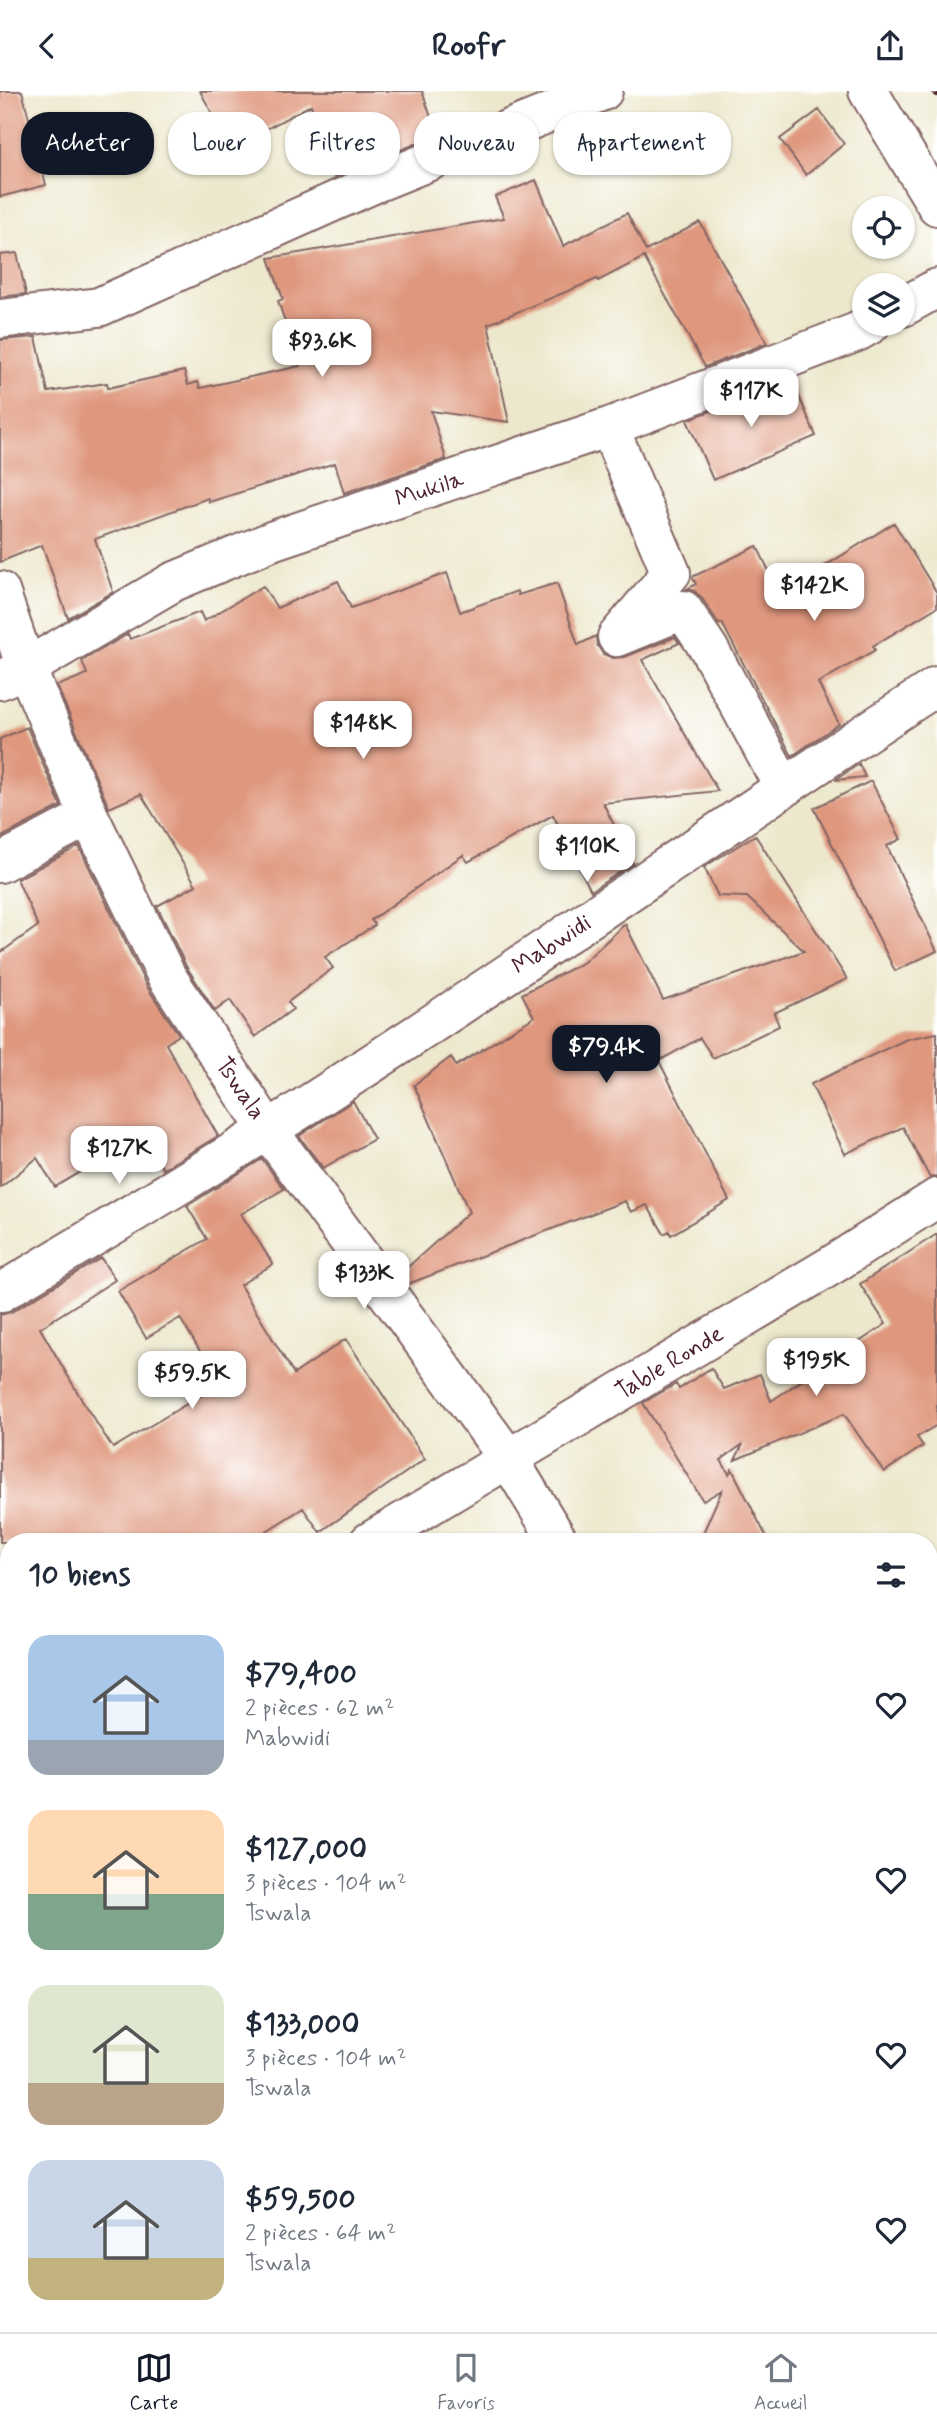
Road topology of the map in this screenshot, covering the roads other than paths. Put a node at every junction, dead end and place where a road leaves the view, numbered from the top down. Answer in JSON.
{"nodes":[{"id":1,"x":603,"y":91,"type":"edge"},
{"id":2,"x":868,"y":91,"type":"edge"},
{"id":3,"x":937,"y":206,"type":"edge"},
{"id":4,"x":937,"y":288,"type":"edge"},
{"id":5,"x":915,"y":300,"type":"edge"},
{"id":6,"x":0,"y":319,"type":"edge"},
{"id":7,"x":852,"y":333,"type":"edge"},
{"id":8,"x":610,"y":427,"type":"junction"},
{"id":9,"x":0,"y":591,"type":"edge"},
{"id":10,"x":13,"y":674,"type":"edge"},
{"id":11,"x":937,"y":686,"type":"edge"},
{"id":12,"x":783,"y":786,"type":"junction"},
{"id":13,"x":89,"y":816,"type":"junction"},
{"id":14,"x":0,"y":863,"type":"edge"},
{"id":15,"x":268,"y":1130,"type":"junction"},
{"id":16,"x":937,"y":1198,"type":"edge"},
{"id":17,"x":0,"y":1293,"type":"edge"},
{"id":18,"x":508,"y":1458,"type":"junction"},
{"id":19,"x":384,"y":1533,"type":"edge"},
{"id":20,"x":554,"y":1533,"type":"edge"}],
"edges":[{"from":1,"to":6,"type":"street"},
{"from":2,"to":3,"type":"street"},
{"from":4,"to":5,"type":"street"},
{"from":7,"to":8,"type":"street","name":"Mukila"},
{"from":8,"to":10,"type":"street","name":"Mukila"},
{"from":8,"to":12,"type":"street"},
{"from":9,"to":10,"type":"street","name":"Tswala"},
{"from":10,"to":13,"type":"street","name":"Tswala"},
{"from":11,"to":12,"type":"street","name":"Mabwidi"},
{"from":12,"to":15,"type":"street","name":"Mabwidi"},
{"from":13,"to":14,"type":"street"},
{"from":13,"to":15,"type":"street","name":"Tswala"},
{"from":15,"to":17,"type":"street","name":"Mabwidi"},
{"from":15,"to":18,"type":"street","name":"Tswala"},
{"from":16,"to":18,"type":"street","name":"Table Ronde"},
{"from":18,"to":19,"type":"street","name":"Table Ronde"},
{"from":18,"to":20,"type":"street","name":"Tswala"}]}
